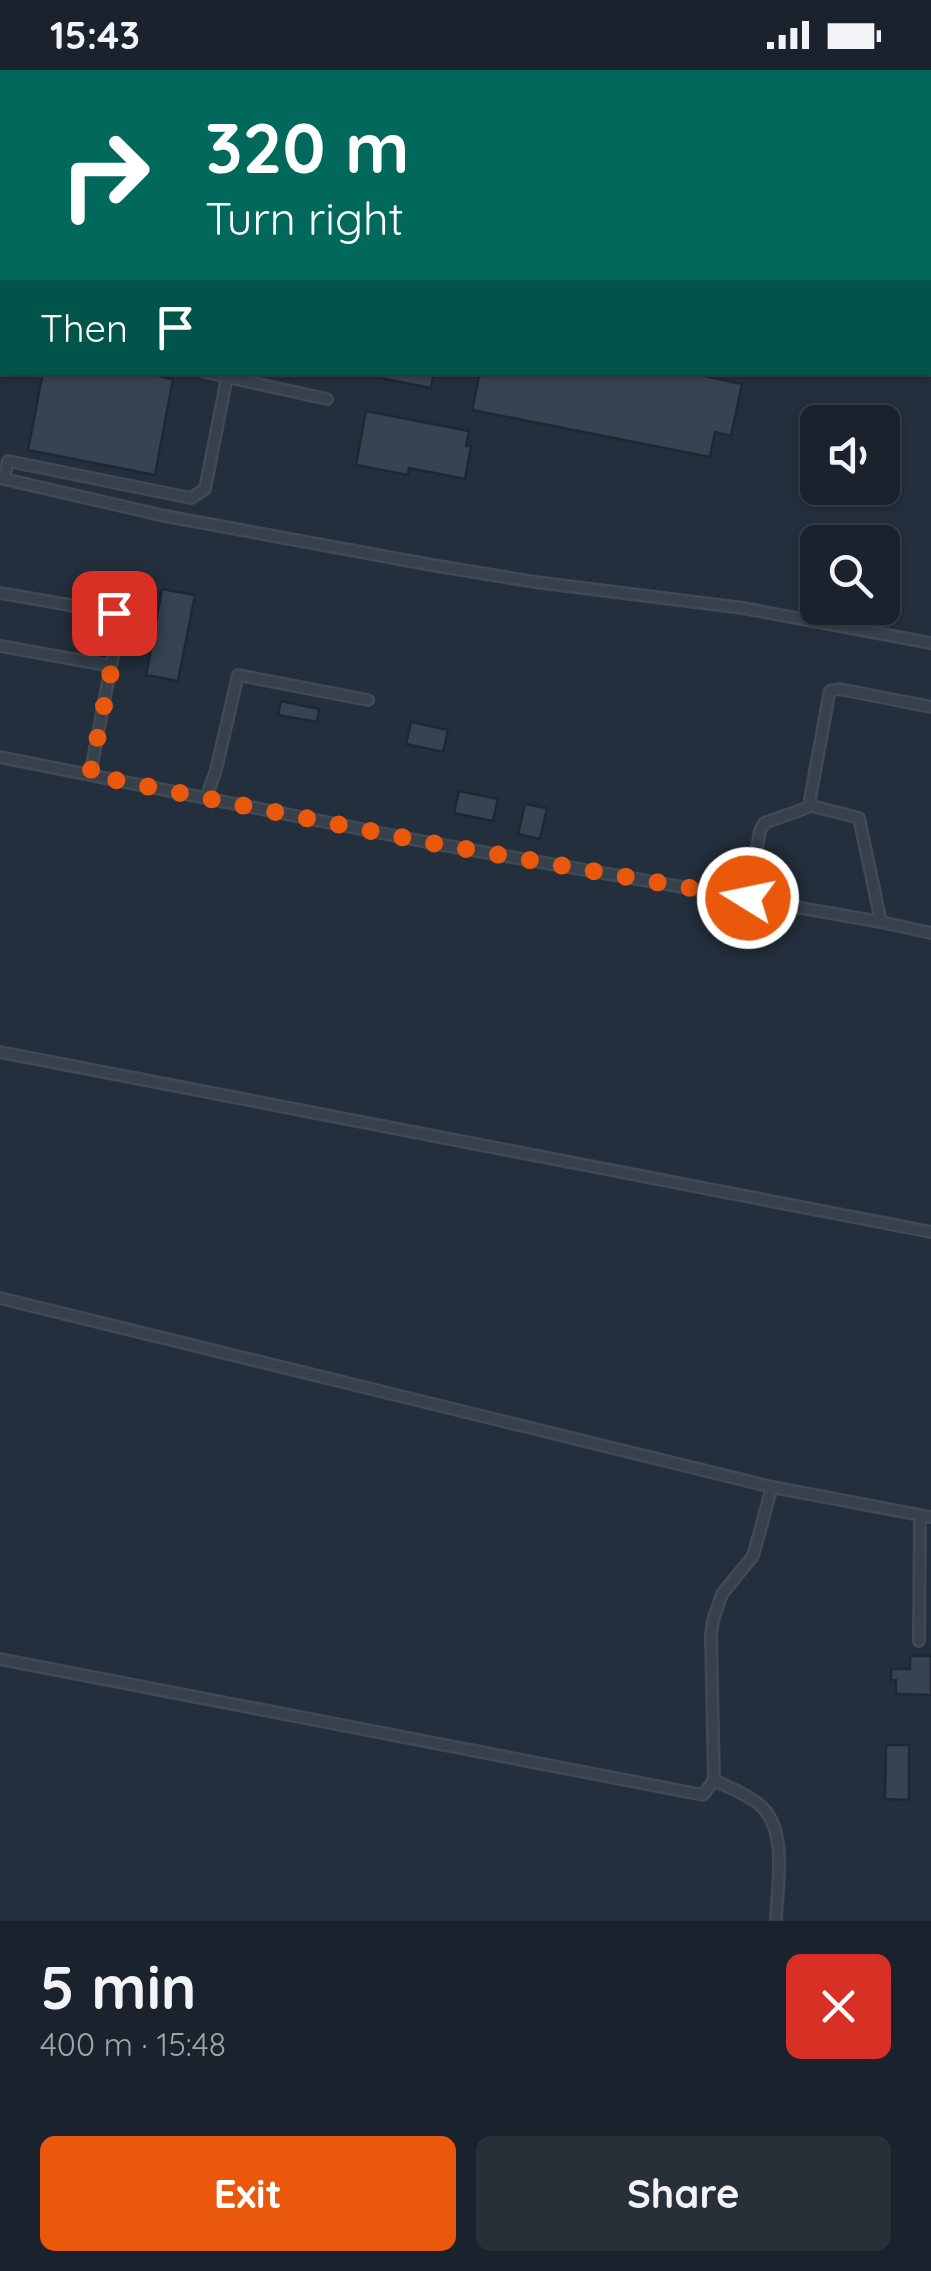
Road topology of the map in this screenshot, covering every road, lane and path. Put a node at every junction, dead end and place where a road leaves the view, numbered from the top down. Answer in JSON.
{"nodes":[{"id":1,"x":216,"y":375,"type":"edge"},
{"id":2,"x":227,"y":378,"type":"junction"},
{"id":3,"x":327,"y":399,"type":"dead end"},
{"id":4,"x":2,"y":479,"type":"edge"},
{"id":5,"x":0,"y":592,"type":"edge"},
{"id":6,"x":931,"y":643,"type":"edge"},
{"id":7,"x":0,"y":646,"type":"edge"},
{"id":8,"x":111,"y":666,"type":"junction"},
{"id":9,"x":368,"y":700,"type":"dead end"},
{"id":10,"x":931,"y":707,"type":"edge"},
{"id":11,"x":0,"y":757,"type":"edge"},
{"id":12,"x":90,"y":775,"type":"junction"},
{"id":13,"x":206,"y":798,"type":"junction"},
{"id":14,"x":812,"y":806,"type":"junction"},
{"id":15,"x":748,"y":898,"type":"junction"},
{"id":16,"x":881,"y":922,"type":"junction"},
{"id":17,"x":931,"y":933,"type":"edge"},
{"id":18,"x":0,"y":1052,"type":"edge"},
{"id":19,"x":931,"y":1232,"type":"edge"},
{"id":20,"x":0,"y":1298,"type":"edge"},
{"id":21,"x":772,"y":1486,"type":"junction"},
{"id":22,"x":926,"y":1516,"type":"edge"},
{"id":23,"x":919,"y":1641,"type":"dead end"},
{"id":24,"x":0,"y":1658,"type":"edge"},
{"id":25,"x":714,"y":1780,"type":"junction"},
{"id":26,"x":776,"y":1921,"type":"edge"}],
"edges":[{"from":1,"to":2,"type":"lane"},
{"from":2,"to":3,"type":"lane"},
{"from":2,"to":4,"type":"lane"},
{"from":4,"to":6,"type":"lane"},
{"from":5,"to":8,"type":"lane"},
{"from":7,"to":8,"type":"lane"},
{"from":8,"to":12,"type":"lane"},
{"from":9,"to":13,"type":"lane"},
{"from":10,"to":14,"type":"lane"},
{"from":11,"to":12,"type":"lane"},
{"from":12,"to":13,"type":"lane"},
{"from":13,"to":15,"type":"lane"},
{"from":14,"to":15,"type":"lane"},
{"from":14,"to":16,"type":"lane"},
{"from":15,"to":16,"type":"lane"},
{"from":16,"to":17,"type":"lane"},
{"from":18,"to":19,"type":"lane"},
{"from":20,"to":21,"type":"lane"},
{"from":21,"to":22,"type":"lane"},
{"from":21,"to":25,"type":"lane"},
{"from":22,"to":23,"type":"lane"},
{"from":24,"to":25,"type":"lane"},
{"from":25,"to":26,"type":"lane"}]}
